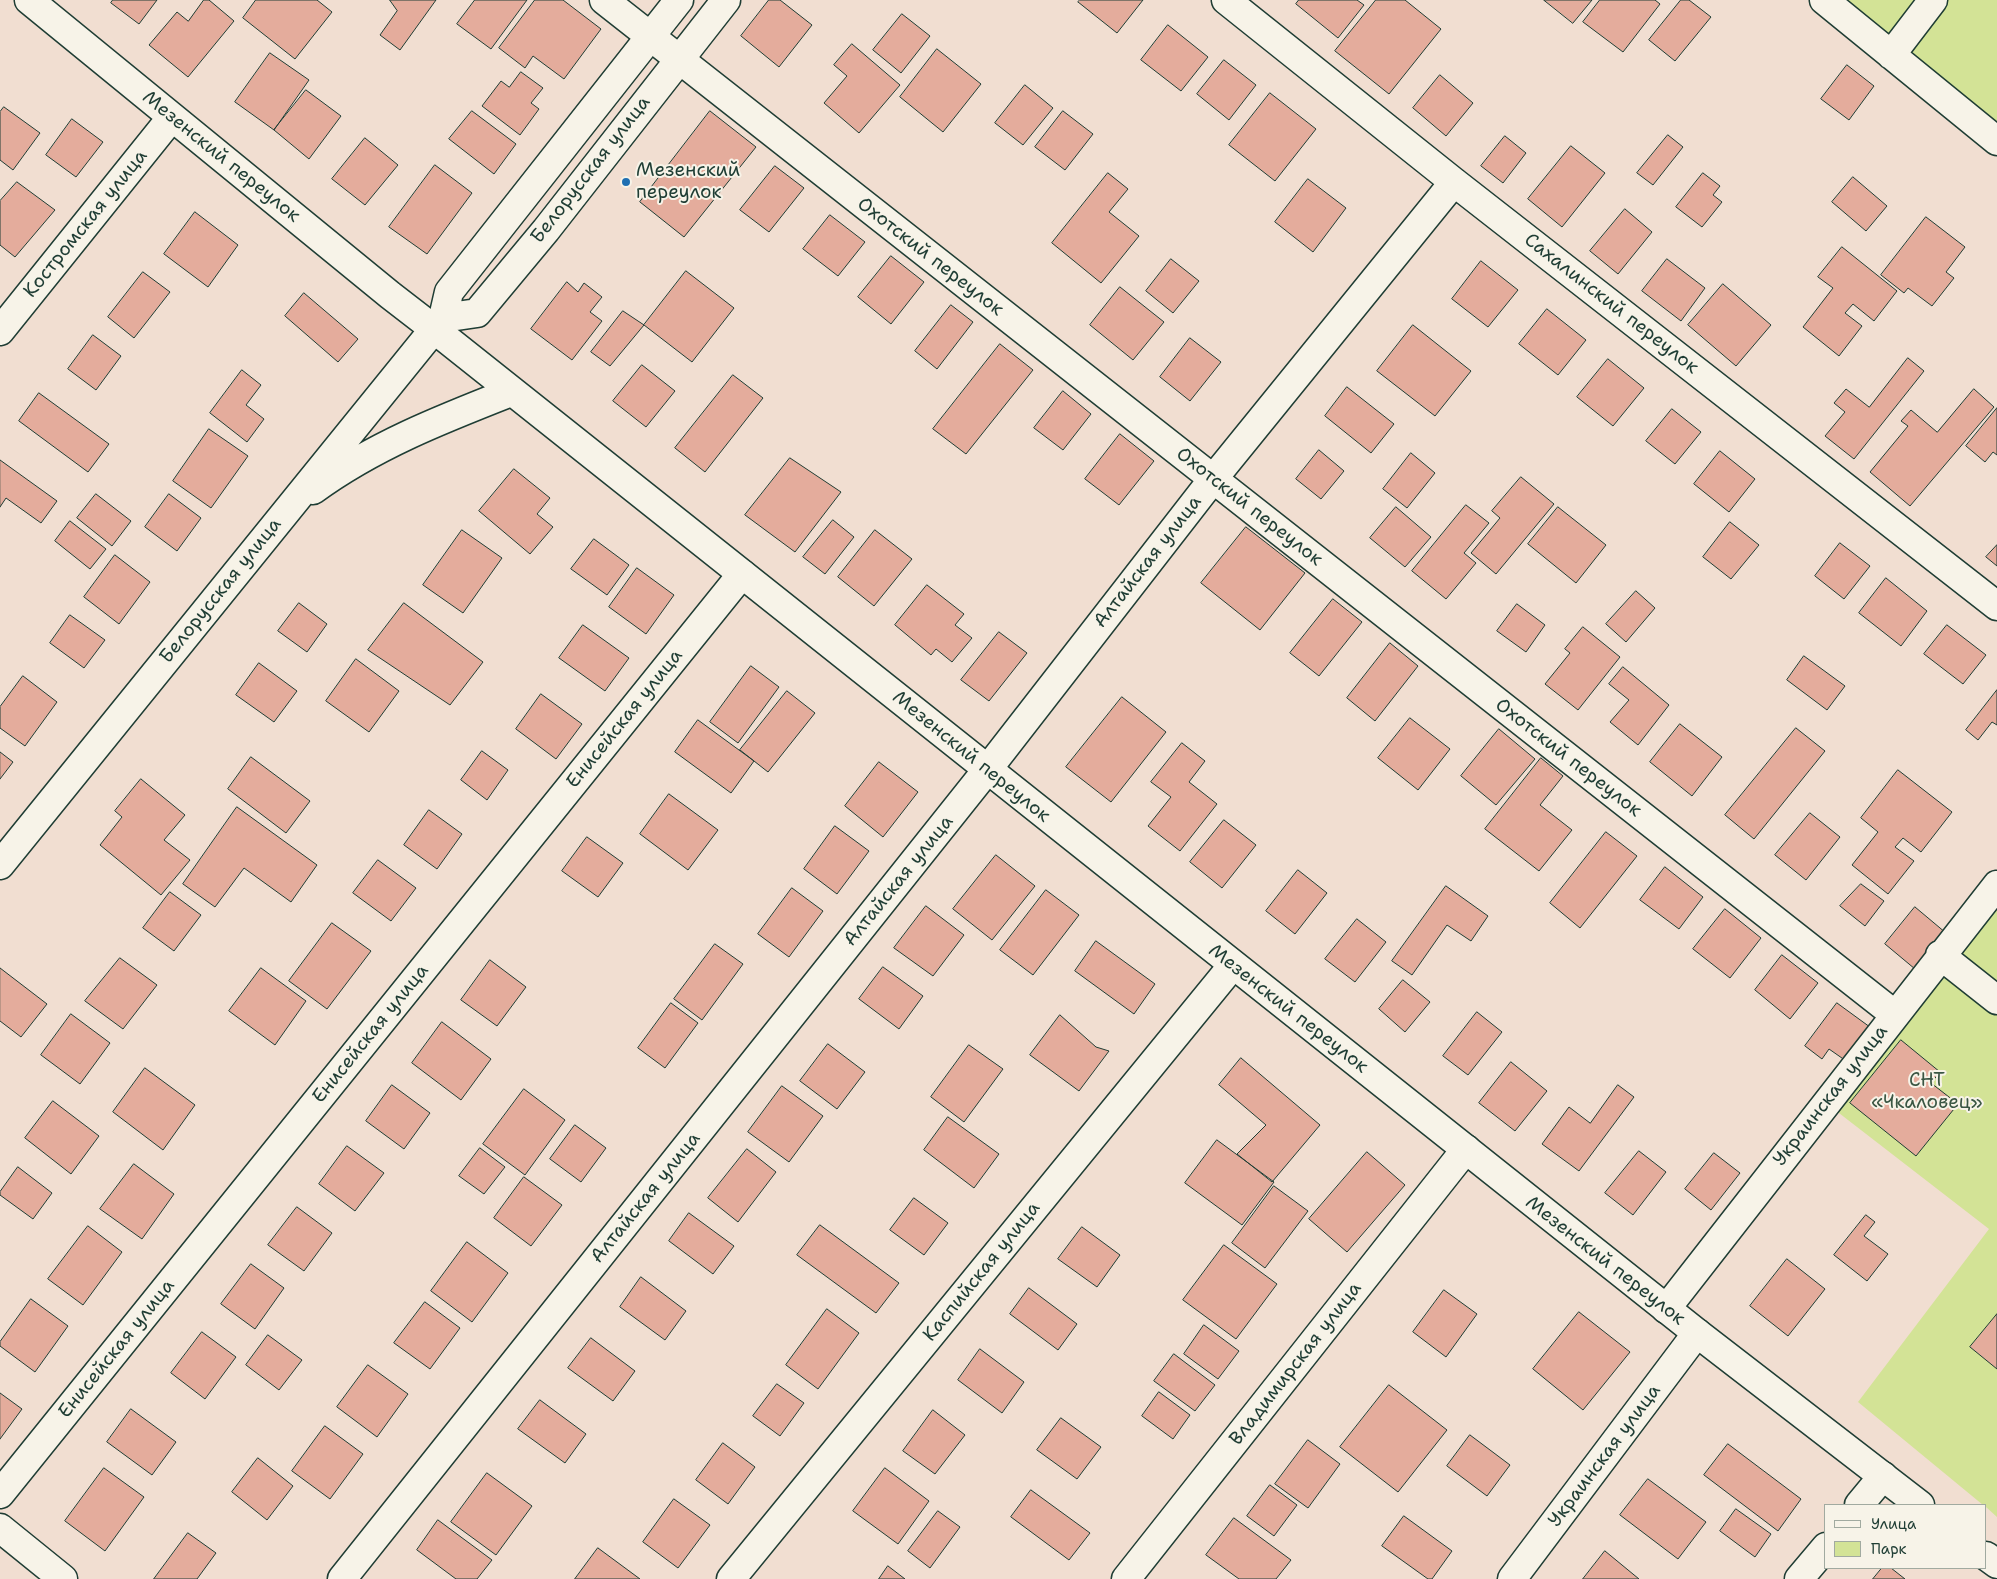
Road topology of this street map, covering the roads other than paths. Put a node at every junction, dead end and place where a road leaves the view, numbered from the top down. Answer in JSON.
{"nodes":[{"id":1,"x":28,"y":0,"type":"edge"},
{"id":2,"x":604,"y":0,"type":"edge"},
{"id":3,"x":679,"y":0,"type":"edge"},
{"id":4,"x":726,"y":0,"type":"edge"},
{"id":5,"x":1226,"y":0,"type":"edge"},
{"id":6,"x":1824,"y":0,"type":"edge"},
{"id":7,"x":1933,"y":0,"type":"edge"},
{"id":8,"x":650,"y":37,"type":"junction"},
{"id":9,"x":1891,"y":55,"type":"junction"},
{"id":10,"x":678,"y":59,"type":"junction"},
{"id":11,"x":172,"y":117,"type":"junction"},
{"id":12,"x":1997,"y":140,"type":"edge"},
{"id":13,"x":1454,"y":182,"type":"junction"},
{"id":14,"x":438,"y":323,"type":"junction"},
{"id":15,"x":0,"y":332,"type":"edge"},
{"id":16,"x":511,"y":392,"type":"junction"},
{"id":17,"x":1213,"y":479,"type":"junction"},
{"id":18,"x":286,"y":510,"type":"junction"},
{"id":19,"x":742,"y":574,"type":"junction"},
{"id":20,"x":1997,"y":606,"type":"edge"},
{"id":21,"x":987,"y":770,"type":"junction"},
{"id":22,"x":0,"y":865,"type":"edge"},
{"id":23,"x":1997,"y":885,"type":"edge"},
{"id":24,"x":1940,"y":955,"type":"junction"},
{"id":25,"x":1233,"y":965,"type":"junction"},
{"id":26,"x":1997,"y":1000,"type":"edge"},
{"id":27,"x":1894,"y":1014,"type":"junction"},
{"id":28,"x":1466,"y":1150,"type":"junction"},
{"id":29,"x":1666,"y":1309,"type":"junction"},
{"id":30,"x":1697,"y":1333,"type":"junction"},
{"id":31,"x":1883,"y":1476,"type":"junction"},
{"id":32,"x":0,"y":1494,"type":"edge"},
{"id":33,"x":1860,"y":1504,"type":"edge"},
{"id":34,"x":1919,"y":1504,"type":"edge"},
{"id":35,"x":0,"y":1528,"type":"edge"},
{"id":36,"x":1824,"y":1549,"type":"edge"},
{"id":37,"x":63,"y":1579,"type":"edge"},
{"id":38,"x":342,"y":1579,"type":"edge"},
{"id":39,"x":731,"y":1579,"type":"edge"},
{"id":40,"x":1126,"y":1579,"type":"edge"},
{"id":41,"x":1512,"y":1579,"type":"edge"},
{"id":42,"x":1799,"y":1579,"type":"edge"}],
"edges":[{"from":1,"to":11,"type":"street","name":"Мезенский переулок"},
{"from":2,"to":8,"type":"street","name":"Охотский переулок"},
{"from":3,"to":8,"type":"street","name":"Белорусская улица"},
{"from":4,"to":10,"type":"street","name":"Белорусская улица"},
{"from":5,"to":13,"type":"street","name":"Сахалинский переулок"},
{"from":6,"to":9,"type":"street"},
{"from":7,"to":9,"type":"street"},
{"from":8,"to":10,"type":"street","name":"Охотский переулок"},
{"from":8,"to":14,"type":"street","name":"Белорусская улица"},
{"from":9,"to":12,"type":"street"},
{"from":10,"to":14,"type":"street","name":"Белорусская улица"},
{"from":10,"to":17,"type":"street","name":"Охотский переулок"},
{"from":11,"to":14,"type":"street","name":"Мезенский переулок"},
{"from":11,"to":15,"type":"street","name":"Костромская улица"},
{"from":13,"to":17,"type":"street","name":"Алтайская улица"},
{"from":13,"to":20,"type":"street","name":"Сахалинский переулок"},
{"from":14,"to":16,"type":"street","name":"Мезенский переулок"},
{"from":14,"to":18,"type":"street","name":"Белорусская улица"},
{"from":16,"to":18,"type":"street"},
{"from":16,"to":19,"type":"street","name":"Мезенский переулок"},
{"from":17,"to":21,"type":"street","name":"Алтайская улица"},
{"from":17,"to":27,"type":"street","name":"Охотский переулок"},
{"from":18,"to":22,"type":"street","name":"Белорусская улица"},
{"from":19,"to":21,"type":"street","name":"Мезенский переулок"},
{"from":19,"to":32,"type":"street","name":"Енисейская улица"},
{"from":21,"to":25,"type":"street","name":"Мезенский переулок"},
{"from":21,"to":38,"type":"street","name":"Алтайская улица"},
{"from":23,"to":24,"type":"street","name":"Украинская улица"},
{"from":24,"to":26,"type":"street"},
{"from":24,"to":27,"type":"street","name":"Украинская улица"},
{"from":25,"to":28,"type":"street","name":"Мезенский переулок"},
{"from":25,"to":39,"type":"street","name":"Каспийская улица"},
{"from":27,"to":29,"type":"street","name":"Украинская улица"},
{"from":28,"to":29,"type":"street","name":"Мезенский переулок"},
{"from":28,"to":40,"type":"street","name":"Владимирская улица"},
{"from":29,"to":30,"type":"street","name":"Мезенский переулок"},
{"from":30,"to":31,"type":"street","name":"Мезенский переулок"},
{"from":30,"to":41,"type":"street","name":"Украинская улица"},
{"from":31,"to":33,"type":"street"},
{"from":31,"to":34,"type":"street","name":"Мезенский переулок"},
{"from":35,"to":37,"type":"street"},
{"from":36,"to":42,"type":"street"}]}
